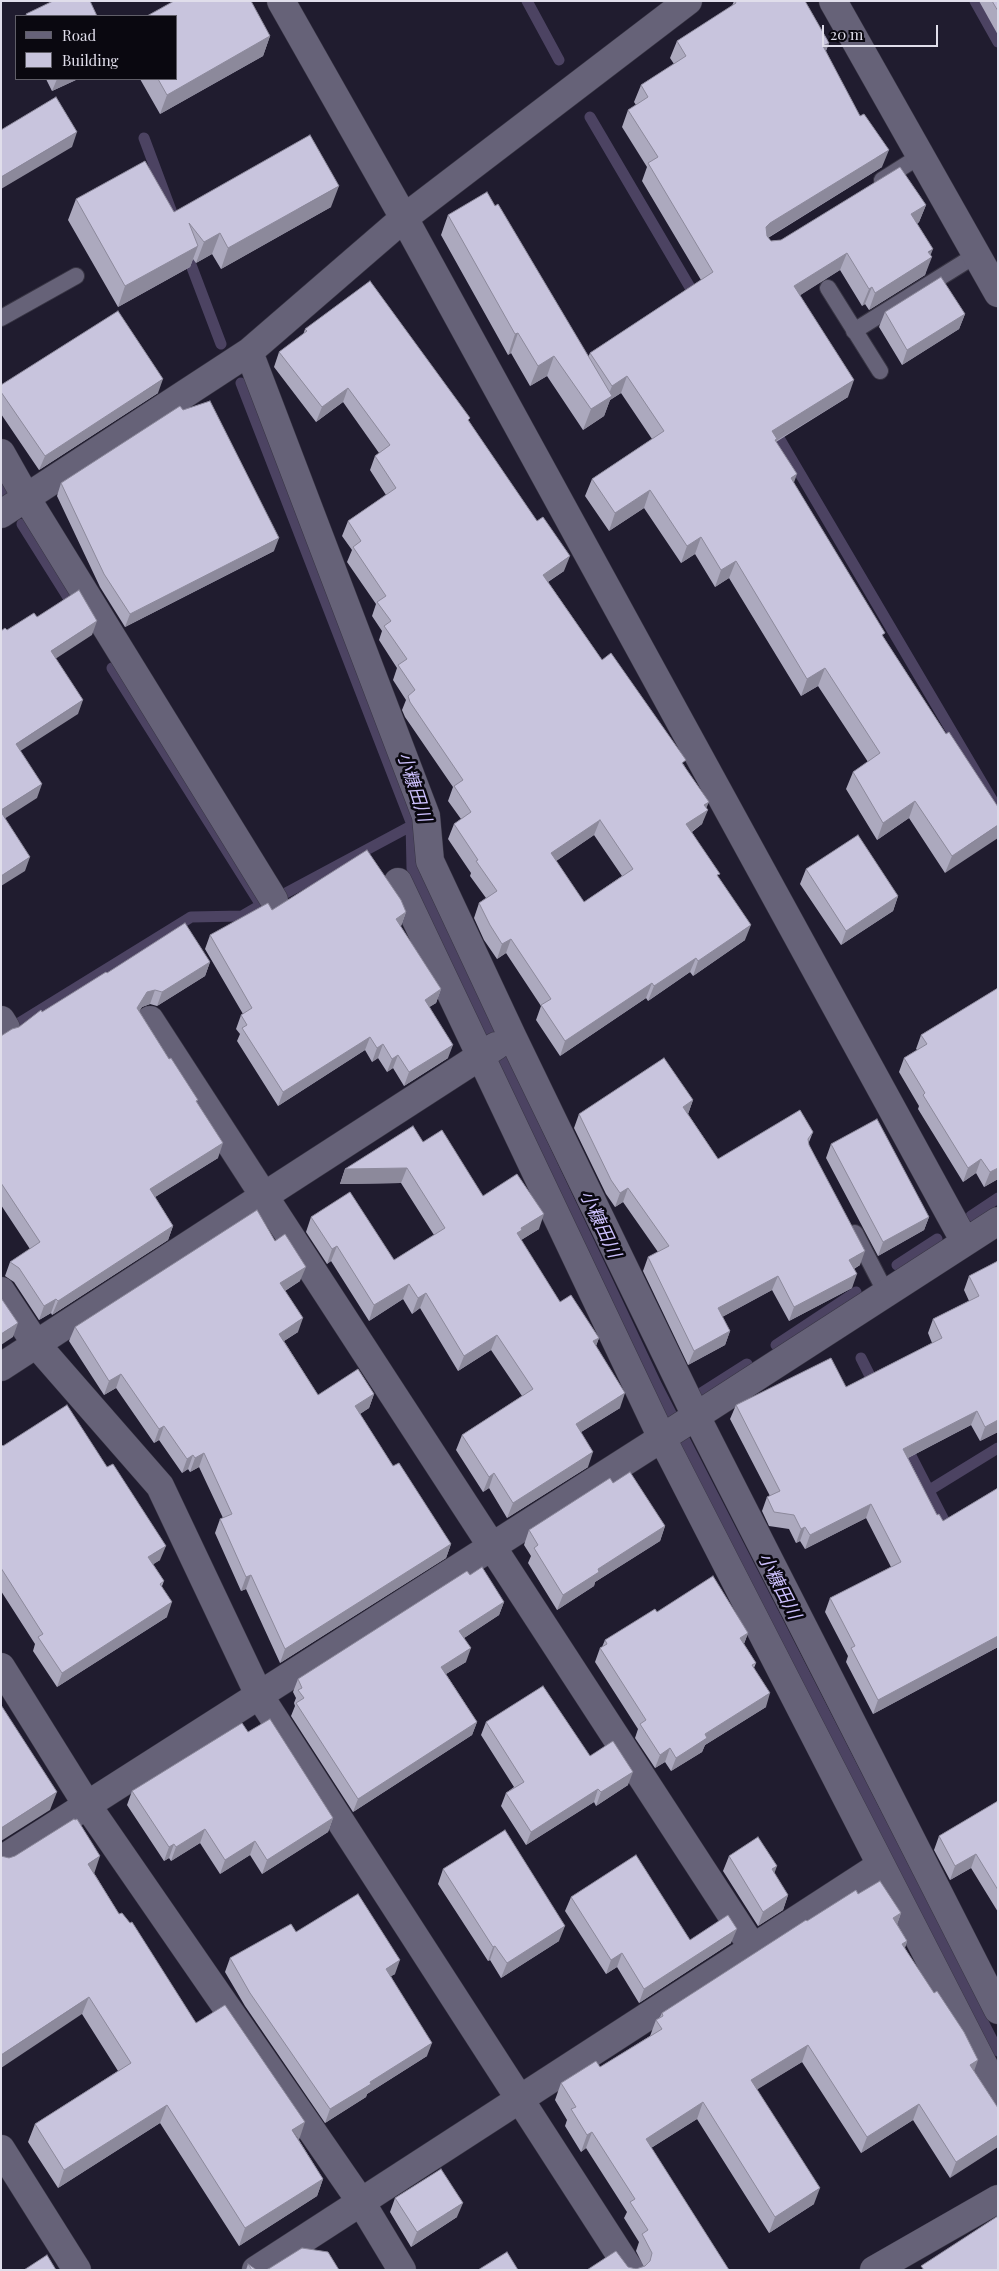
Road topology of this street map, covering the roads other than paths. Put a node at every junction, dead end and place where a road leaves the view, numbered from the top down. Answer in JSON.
{"nodes":[{"id":1,"x":281,"y":1,"type":"edge"},
{"id":2,"x":688,"y":1,"type":"edge"},
{"id":3,"x":833,"y":1,"type":"edge"},
{"id":4,"x":920,"y":156,"type":"junction"},
{"id":5,"x":870,"y":187,"type":"edge"},
{"id":6,"x":404,"y":218,"type":"junction"},
{"id":7,"x":976,"y":255,"type":"junction"},
{"id":8,"x":76,"y":276,"type":"dead end"},
{"id":9,"x":828,"y":288,"type":"edge"},
{"id":10,"x":998,"y":293,"type":"edge"},
{"id":11,"x":1,"y":318,"type":"edge"},
{"id":12,"x":854,"y":330,"type":"junction"},
{"id":13,"x":249,"y":352,"type":"junction"},
{"id":14,"x":880,"y":371,"type":"dead end"},
{"id":15,"x":1,"y":453,"type":"edge"},
{"id":16,"x":27,"y":499,"type":"junction"},
{"id":17,"x":1,"y":514,"type":"edge"},
{"id":18,"x":398,"y":882,"type":"dead end"},
{"id":19,"x":274,"y":900,"type":"dead end"},
{"id":20,"x":150,"y":1020,"type":"dead end"},
{"id":21,"x":495,"y":1046,"type":"junction"},
{"id":22,"x":264,"y":1196,"type":"junction"},
{"id":23,"x":998,"y":1221,"type":"edge"},
{"id":24,"x":850,"y":1224,"type":"edge"},
{"id":25,"x":965,"y":1242,"type":"junction"},
{"id":26,"x":1,"y":1291,"type":"edge"},
{"id":27,"x":886,"y":1293,"type":"junction"},
{"id":28,"x":36,"y":1344,"type":"junction"},
{"id":29,"x":1,"y":1366,"type":"edge"},
{"id":30,"x":678,"y":1428,"type":"junction"},
{"id":31,"x":492,"y":1547,"type":"junction"},
{"id":32,"x":1,"y":1667,"type":"edge"},
{"id":33,"x":260,"y":1695,"type":"junction"},
{"id":34,"x":87,"y":1805,"type":"junction"},
{"id":35,"x":1,"y":1860,"type":"edge"},
{"id":36,"x":881,"y":1865,"type":"junction"},
{"id":37,"x":753,"y":1948,"type":"junction"},
{"id":38,"x":998,"y":2010,"type":"edge"},
{"id":39,"x":998,"y":2093,"type":"edge"},
{"id":40,"x":519,"y":2100,"type":"junction"},
{"id":41,"x":1,"y":2149,"type":"edge"},
{"id":42,"x":998,"y":2199,"type":"edge"},
{"id":43,"x":361,"y":2202,"type":"junction"},
{"id":44,"x":77,"y":2270,"type":"edge"},
{"id":45,"x":256,"y":2270,"type":"edge"},
{"id":46,"x":402,"y":2270,"type":"edge"},
{"id":47,"x":630,"y":2270,"type":"edge"},
{"id":48,"x":874,"y":2270,"type":"edge"}],
"edges":[{"from":1,"to":6,"type":"street"},
{"from":2,"to":6,"type":"street"},
{"from":3,"to":4,"type":"street"},
{"from":4,"to":5,"type":"lane"},
{"from":4,"to":7,"type":"street"},
{"from":6,"to":13,"type":"street"},
{"from":6,"to":25,"type":"street"},
{"from":7,"to":10,"type":"street"},
{"from":7,"to":12,"type":"lane"},
{"from":8,"to":11,"type":"lane"},
{"from":9,"to":12,"type":"lane"},
{"from":12,"to":14,"type":"lane"},
{"from":13,"to":16,"type":"street"},
{"from":13,"to":21,"type":"street"},
{"from":15,"to":16,"type":"street"},
{"from":16,"to":17,"type":"street"},
{"from":16,"to":19,"type":"street"},
{"from":18,"to":21,"type":"street"},
{"from":20,"to":22,"type":"street"},
{"from":21,"to":22,"type":"street"},
{"from":21,"to":30,"type":"street"},
{"from":21,"to":30,"type":"street"},
{"from":22,"to":28,"type":"street"},
{"from":22,"to":31,"type":"street"},
{"from":23,"to":25,"type":"street"},
{"from":24,"to":27,"type":"lane"},
{"from":25,"to":27,"type":"street"},
{"from":26,"to":28,"type":"street"},
{"from":27,"to":30,"type":"street"},
{"from":28,"to":29,"type":"street"},
{"from":28,"to":33,"type":"street"},
{"from":30,"to":31,"type":"street"},
{"from":30,"to":36,"type":"street"},
{"from":30,"to":38,"type":"street"},
{"from":31,"to":33,"type":"street"},
{"from":31,"to":37,"type":"street"},
{"from":32,"to":34,"type":"street"},
{"from":33,"to":34,"type":"street"},
{"from":33,"to":40,"type":"street"},
{"from":34,"to":35,"type":"street"},
{"from":34,"to":43,"type":"street"},
{"from":36,"to":37,"type":"street"},
{"from":36,"to":39,"type":"street"},
{"from":37,"to":40,"type":"street"},
{"from":40,"to":43,"type":"street"},
{"from":40,"to":47,"type":"street"},
{"from":41,"to":44,"type":"street"},
{"from":42,"to":48,"type":"street"},
{"from":43,"to":45,"type":"street"},
{"from":43,"to":46,"type":"street"}]}
